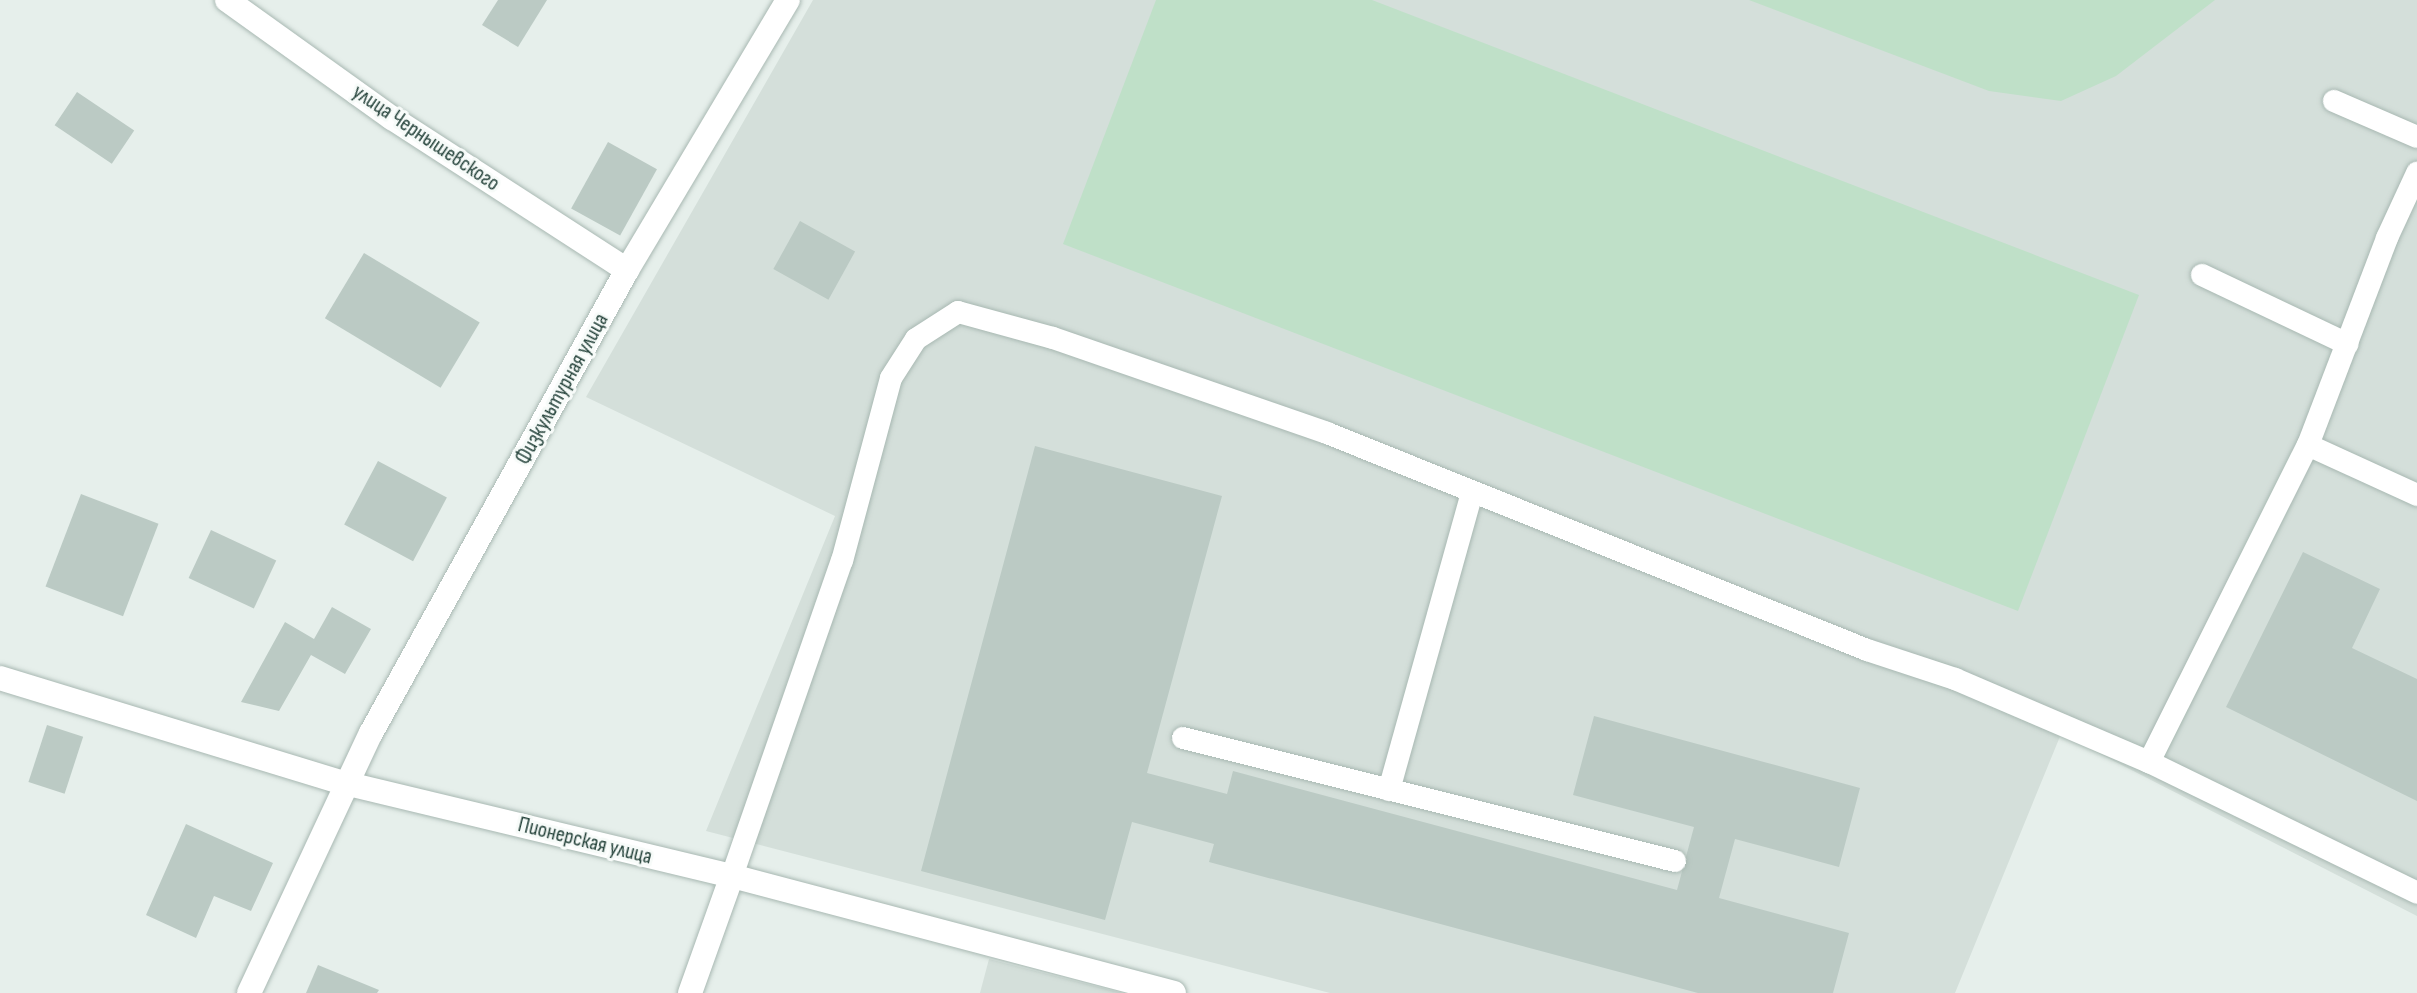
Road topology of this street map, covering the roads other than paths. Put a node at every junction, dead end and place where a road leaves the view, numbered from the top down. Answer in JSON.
{"nodes":[{"id":1,"x":227,"y":0,"type":"edge"},
{"id":2,"x":788,"y":0,"type":"edge"},
{"id":3,"x":2334,"y":101,"type":"dead end"},
{"id":4,"x":2417,"y":137,"type":"edge"},
{"id":5,"x":2417,"y":173,"type":"edge"},
{"id":6,"x":627,"y":270,"type":"junction"},
{"id":7,"x":2202,"y":275,"type":"dead end"},
{"id":8,"x":2347,"y":344,"type":"junction"},
{"id":9,"x":2308,"y":445,"type":"junction"},
{"id":10,"x":1472,"y":493,"type":"junction"},
{"id":11,"x":2417,"y":495,"type":"edge"},
{"id":12,"x":0,"y":678,"type":"edge"},
{"id":13,"x":1183,"y":738,"type":"dead end"},
{"id":14,"x":2149,"y":762,"type":"junction"},
{"id":15,"x":344,"y":783,"type":"junction"},
{"id":16,"x":1389,"y":790,"type":"junction"},
{"id":17,"x":1675,"y":861,"type":"dead end"},
{"id":18,"x":732,"y":876,"type":"junction"},
{"id":19,"x":2417,"y":893,"type":"edge"},
{"id":20,"x":249,"y":993,"type":"edge"},
{"id":21,"x":690,"y":993,"type":"edge"},
{"id":22,"x":1174,"y":993,"type":"edge"}],
"edges":[{"from":1,"to":6,"type":"street","name":"улица Чернышевского"},
{"from":2,"to":6,"type":"street","name":"Физкультурная улица"},
{"from":3,"to":4,"type":"lane"},
{"from":5,"to":8,"type":"lane"},
{"from":6,"to":15,"type":"street","name":"Физкультурная улица"},
{"from":7,"to":8,"type":"lane"},
{"from":8,"to":9,"type":"lane"},
{"from":9,"to":11,"type":"lane"},
{"from":9,"to":14,"type":"lane"},
{"from":10,"to":14,"type":"lane"},
{"from":10,"to":16,"type":"lane"},
{"from":10,"to":18,"type":"lane"},
{"from":12,"to":15,"type":"street","name":"Пионерская улица"},
{"from":13,"to":16,"type":"lane"},
{"from":14,"to":19,"type":"lane"},
{"from":15,"to":18,"type":"street","name":"Пионерская улица"},
{"from":15,"to":20,"type":"street","name":"Физкультурная улица"},
{"from":16,"to":17,"type":"lane"},
{"from":18,"to":21,"type":"street"},
{"from":18,"to":22,"type":"street","name":"Пионерская улица"}]}
